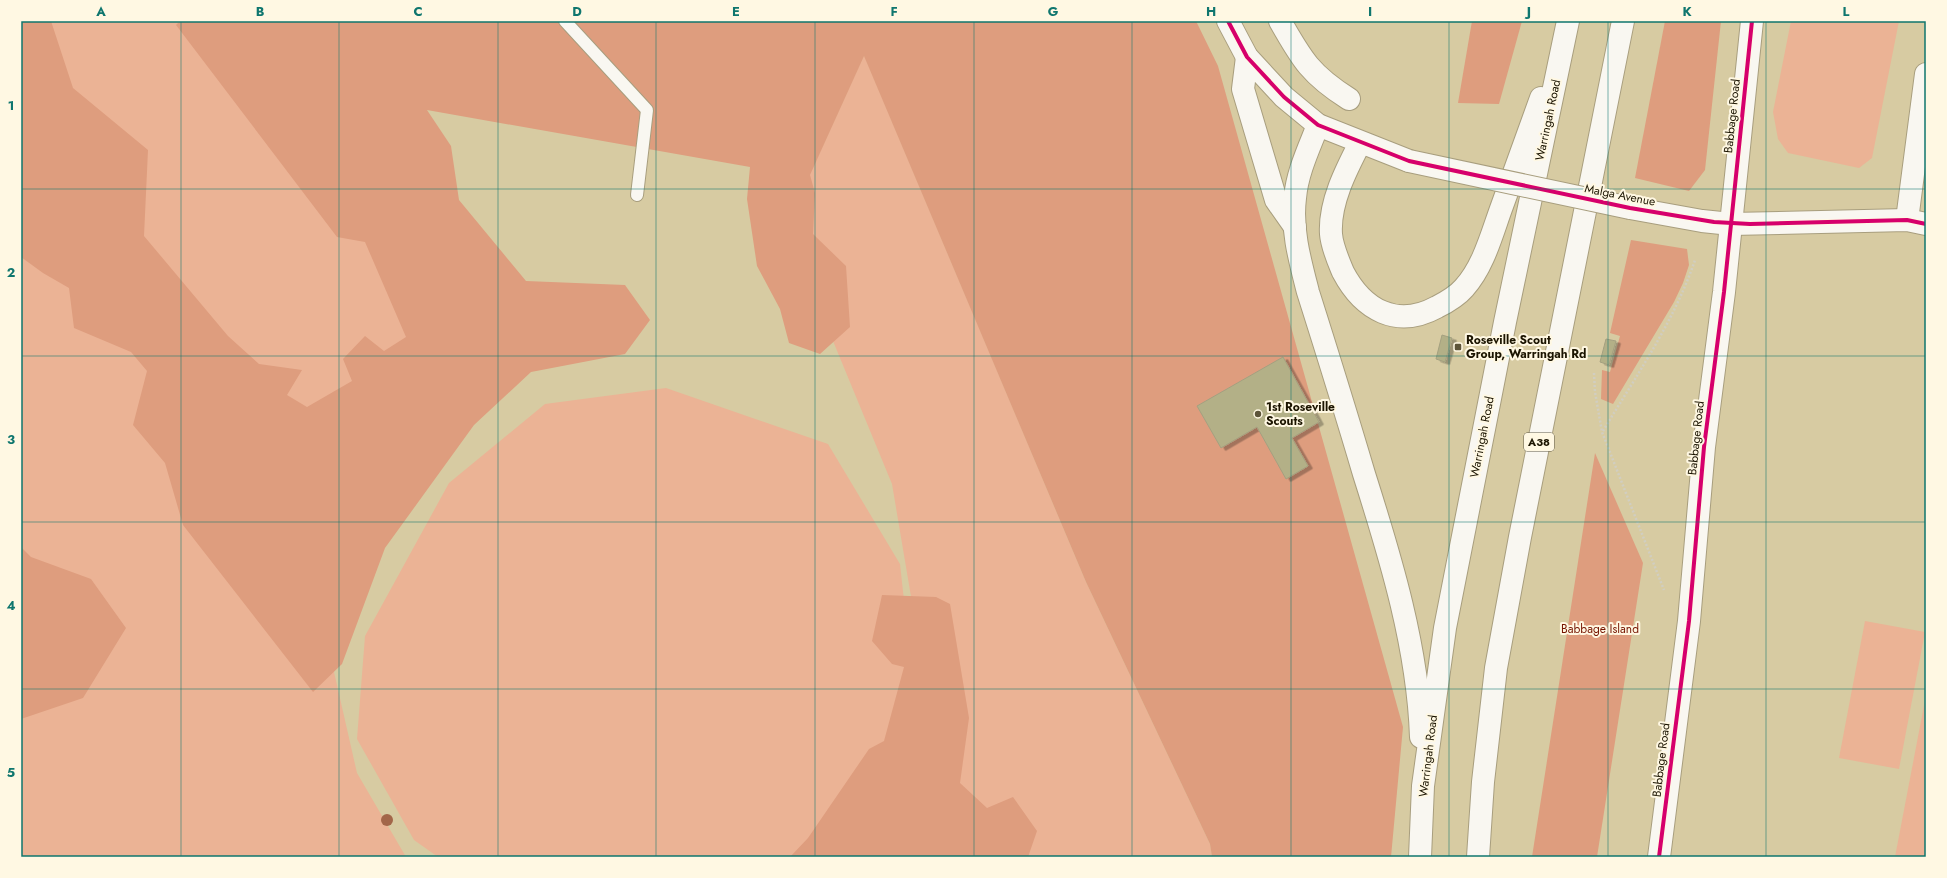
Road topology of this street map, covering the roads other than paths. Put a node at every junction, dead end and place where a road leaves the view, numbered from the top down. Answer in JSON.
{"nodes":[{"id":1,"x":565,"y":21,"type":"edge"},
{"id":2,"x":1228,"y":21,"type":"edge"},
{"id":3,"x":1280,"y":21,"type":"edge"},
{"id":4,"x":1623,"y":21,"type":"edge"},
{"id":5,"x":1752,"y":21,"type":"edge"},
{"id":6,"x":1568,"y":24,"type":"edge"},
{"id":7,"x":1247,"y":57,"type":"junction"},
{"id":8,"x":1926,"y":74,"type":"edge"},
{"id":9,"x":1349,"y":99,"type":"dead end"},
{"id":10,"x":1318,"y":125,"type":"junction"},
{"id":11,"x":1360,"y":143,"type":"junction"},
{"id":12,"x":638,"y":194,"type":"dead end"},
{"id":13,"x":1916,"y":222,"type":"edge"},
{"id":14,"x":1731,"y":224,"type":"junction"},
{"id":15,"x":1295,"y":227,"type":"junction"},
{"id":16,"x":1423,"y":786,"type":"junction"},
{"id":17,"x":1420,"y":857,"type":"edge"},
{"id":18,"x":1478,"y":857,"type":"edge"},
{"id":19,"x":1659,"y":857,"type":"edge"}],
"edges":[{"from":1,"to":12,"type":"lane"},
{"from":2,"to":7,"type":"main road","name":"Malga Avenue"},
{"from":3,"to":9,"type":"main road"},
{"from":4,"to":18,"type":"main road","number":"A38"},
{"from":5,"to":14,"type":"main road","name":"Babbage Road"},
{"from":6,"to":11,"type":"main road"},
{"from":6,"to":16,"type":"main road","name":"Warringah Road"},
{"from":7,"to":10,"type":"main road","name":"Malga Avenue"},
{"from":7,"to":15,"type":"main road"},
{"from":8,"to":13,"type":"main road"},
{"from":10,"to":11,"type":"main road","name":"Malga Avenue"},
{"from":10,"to":15,"type":"main road"},
{"from":11,"to":14,"type":"main road","name":"Malga Avenue","bridge":true},
{"from":13,"to":14,"type":"main road","name":"Malga Avenue"},
{"from":14,"to":19,"type":"main road","name":"Babbage Road"},
{"from":15,"to":16,"type":"main road"},
{"from":16,"to":17,"type":"main road","name":"Warringah Road"}]}
